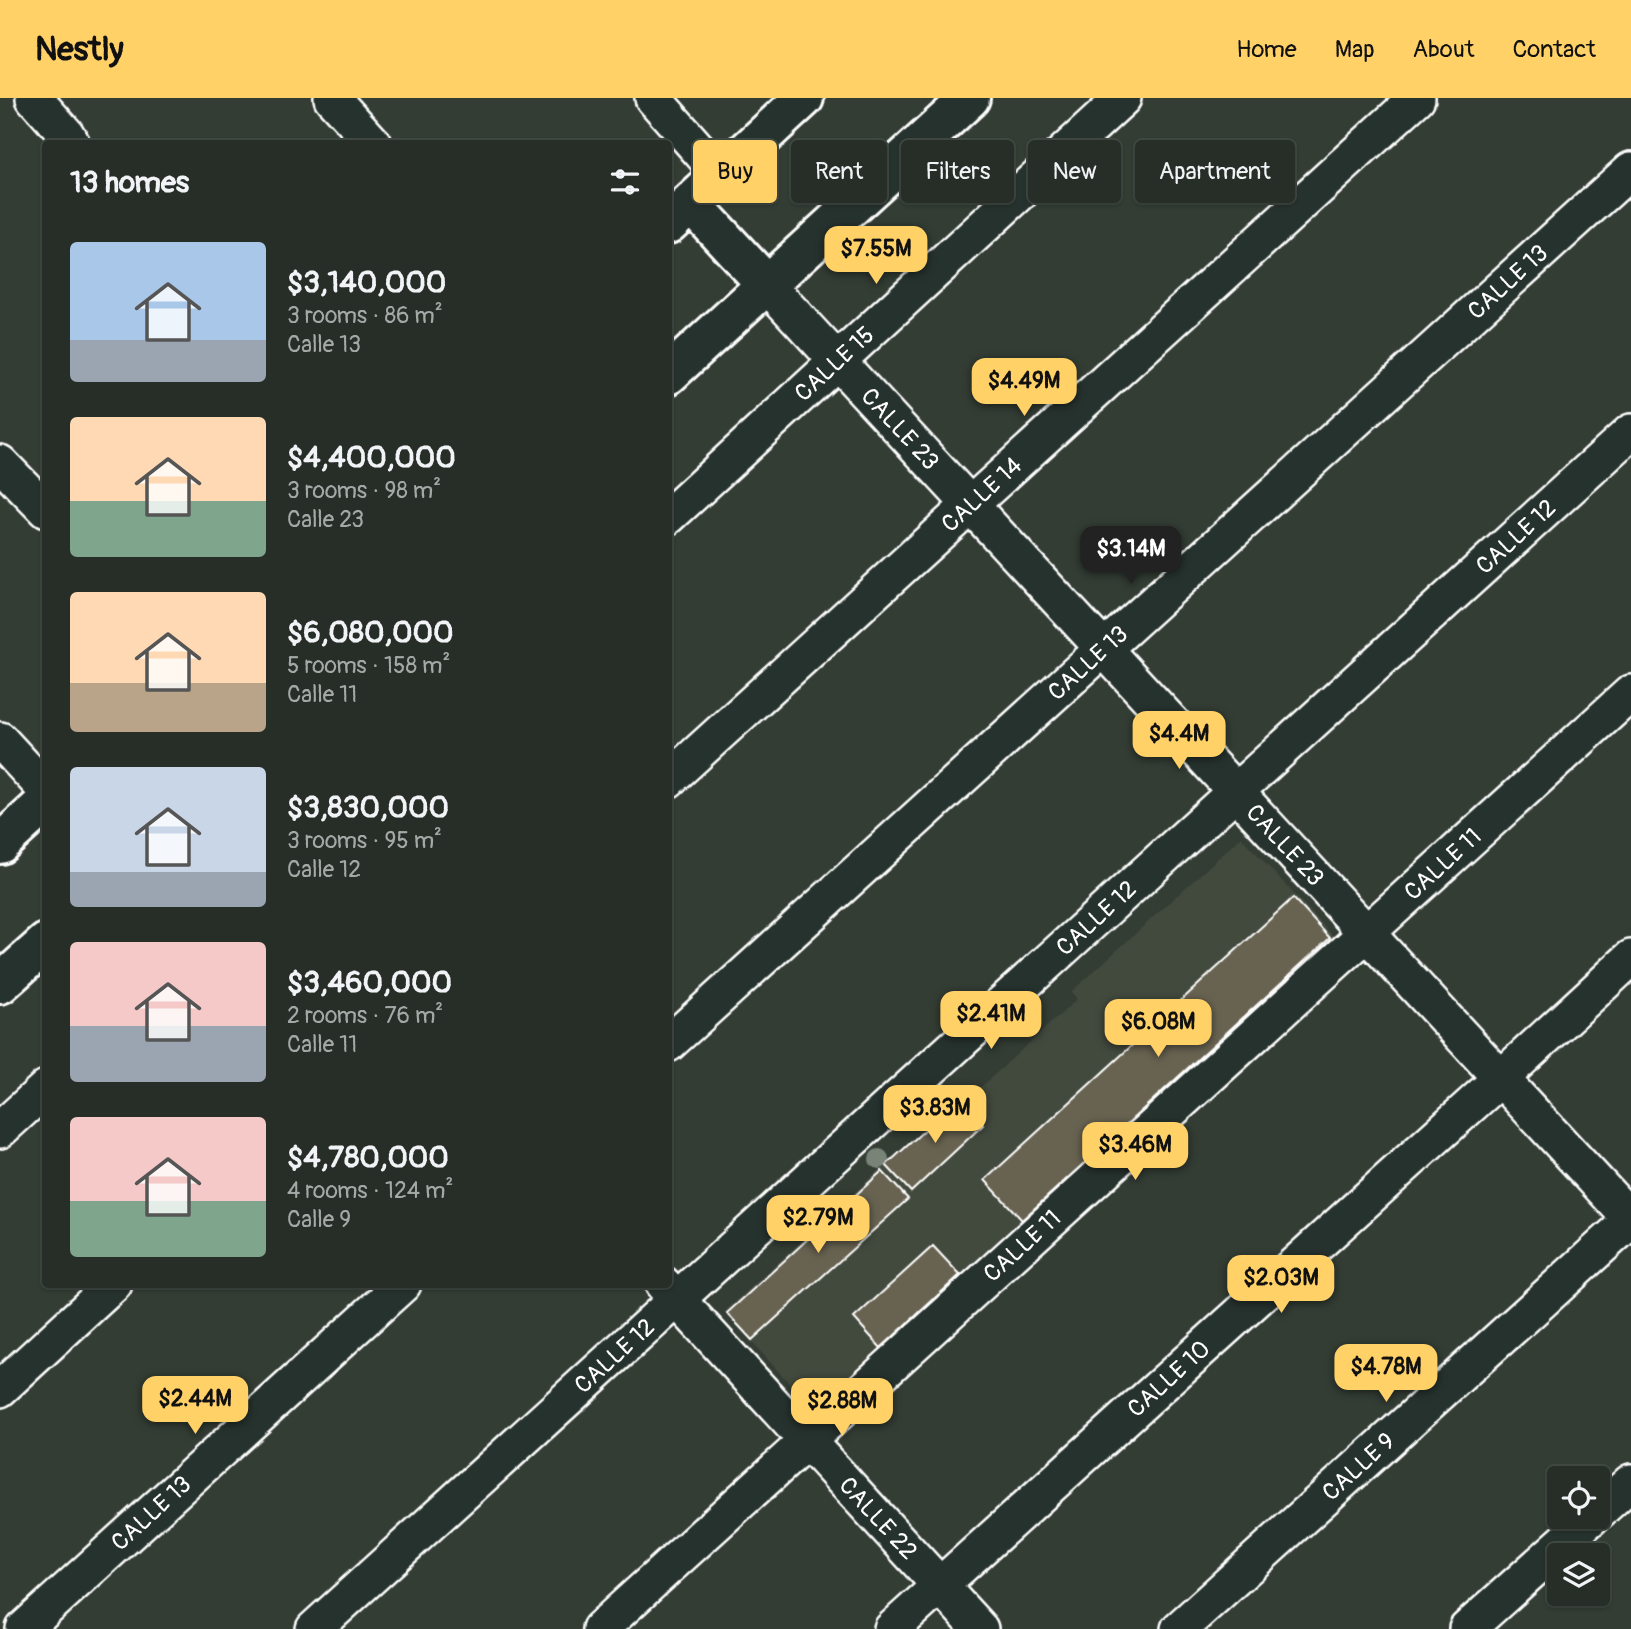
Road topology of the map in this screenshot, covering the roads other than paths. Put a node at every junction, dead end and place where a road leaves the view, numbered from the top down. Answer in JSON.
{"nodes":[{"id":1,"x":34,"y":98,"type":"edge"},
{"id":2,"x":332,"y":98,"type":"edge"},
{"id":3,"x":653,"y":98,"type":"edge"},
{"id":4,"x":804,"y":98,"type":"edge"},
{"id":5,"x":970,"y":98,"type":"edge"},
{"id":6,"x":1123,"y":98,"type":"edge"},
{"id":7,"x":1417,"y":98,"type":"edge"},
{"id":8,"x":70,"y":140,"type":"edge"},
{"id":9,"x":370,"y":140,"type":"edge"},
{"id":10,"x":759,"y":140,"type":"edge"},
{"id":11,"x":693,"y":143,"type":"edge"},
{"id":12,"x":1631,"y":170,"type":"edge"},
{"id":13,"x":693,"y":201,"type":"edge"},
{"id":14,"x":680,"y":213,"type":"edge"},
{"id":15,"x":767,"y":285,"type":"junction"},
{"id":16,"x":837,"y":361,"type":"junction"},
{"id":17,"x":672,"y":371,"type":"edge"},
{"id":18,"x":1631,"y":432,"type":"edge"},
{"id":19,"x":0,"y":463,"type":"edge"},
{"id":20,"x":970,"y":505,"type":"junction"},
{"id":21,"x":42,"y":506,"type":"edge"},
{"id":22,"x":672,"y":513,"type":"edge"},
{"id":23,"x":1103,"y":648,"type":"junction"},
{"id":24,"x":1631,"y":693,"type":"edge"},
{"id":25,"x":0,"y":740,"type":"edge"},
{"id":26,"x":672,"y":776,"type":"edge"},
{"id":27,"x":42,"y":786,"type":"edge"},
{"id":28,"x":1235,"y":791,"type":"junction"},
{"id":29,"x":42,"y":806,"type":"edge"},
{"id":30,"x":0,"y":844,"type":"edge"},
{"id":31,"x":1367,"y":933,"type":"junction"},
{"id":32,"x":42,"y":947,"type":"edge"},
{"id":33,"x":1631,"y":958,"type":"edge"},
{"id":34,"x":0,"y":984,"type":"edge"},
{"id":35,"x":672,"y":1040,"type":"edge"},
{"id":36,"x":1501,"y":1078,"type":"junction"},
{"id":37,"x":42,"y":1092,"type":"edge"},
{"id":38,"x":0,"y":1130,"type":"edge"},
{"id":39,"x":1631,"y":1220,"type":"edge"},
{"id":40,"x":110,"y":1288,"type":"edge"},
{"id":41,"x":399,"y":1288,"type":"edge"},
{"id":42,"x":670,"y":1292,"type":"edge"},
{"id":43,"x":0,"y":1389,"type":"edge"},
{"id":44,"x":807,"y":1441,"type":"junction"},
{"id":45,"x":1631,"y":1482,"type":"edge"},
{"id":46,"x":1610,"y":1501,"type":"edge"},
{"id":47,"x":1579,"y":1529,"type":"edge"},
{"id":48,"x":940,"y":1585,"type":"junction"},
{"id":49,"x":24,"y":1629,"type":"edge"},
{"id":50,"x":314,"y":1629,"type":"edge"},
{"id":51,"x":600,"y":1629,"type":"edge"},
{"id":52,"x":892,"y":1629,"type":"edge"},
{"id":53,"x":980,"y":1629,"type":"edge"},
{"id":54,"x":1179,"y":1629,"type":"edge"},
{"id":55,"x":1467,"y":1629,"type":"edge"}],
"edges":[{"from":1,"to":8,"type":"street"},
{"from":2,"to":9,"type":"street"},
{"from":3,"to":11,"type":"street"},
{"from":4,"to":10,"type":"street"},
{"from":5,"to":15,"type":"street"},
{"from":6,"to":16,"type":"street","name":"CALLE 15"},
{"from":7,"to":20,"type":"street","name":"CALLE 14"},
{"from":12,"to":23,"type":"street","name":"CALLE 13"},
{"from":13,"to":14,"type":"street"},
{"from":14,"to":15,"type":"street"},
{"from":15,"to":16,"type":"street","name":"CALLE 23"},
{"from":15,"to":17,"type":"street"},
{"from":16,"to":20,"type":"street","name":"CALLE 23"},
{"from":16,"to":22,"type":"street","name":"CALLE 15"},
{"from":18,"to":28,"type":"street","name":"CALLE 12"},
{"from":19,"to":21,"type":"street"},
{"from":20,"to":23,"type":"street","name":"CALLE 23"},
{"from":20,"to":26,"type":"street","name":"CALLE 14"},
{"from":23,"to":28,"type":"street","name":"CALLE 23"},
{"from":23,"to":35,"type":"street","name":"CALLE 13"},
{"from":24,"to":31,"type":"street","name":"CALLE 11"},
{"from":25,"to":27,"type":"street"},
{"from":28,"to":31,"type":"street","name":"CALLE 23"},
{"from":28,"to":42,"type":"street","name":"CALLE 12"},
{"from":29,"to":30,"type":"street"},
{"from":31,"to":36,"type":"street","name":"CALLE 23"},
{"from":31,"to":44,"type":"street","name":"CALLE 11"},
{"from":32,"to":34,"type":"street"},
{"from":33,"to":36,"type":"street","name":"CALLE 10"},
{"from":36,"to":39,"type":"street","name":"CALLE 23"},
{"from":36,"to":48,"type":"street","name":"CALLE 10"},
{"from":37,"to":38,"type":"street"},
{"from":39,"to":54,"type":"street","name":"CALLE 9"},
{"from":40,"to":43,"type":"street"},
{"from":41,"to":49,"type":"street","name":"CALLE 13"},
{"from":42,"to":44,"type":"street","name":"CALLE 22"},
{"from":42,"to":50,"type":"street","name":"CALLE 12"},
{"from":44,"to":48,"type":"street","name":"CALLE 22"},
{"from":44,"to":51,"type":"street","name":"CALLE 11"},
{"from":45,"to":46,"type":"street"},
{"from":47,"to":55,"type":"street"},
{"from":48,"to":52,"type":"street","name":"CALLE 10"},
{"from":48,"to":53,"type":"street","name":"CALLE 22"}]}
